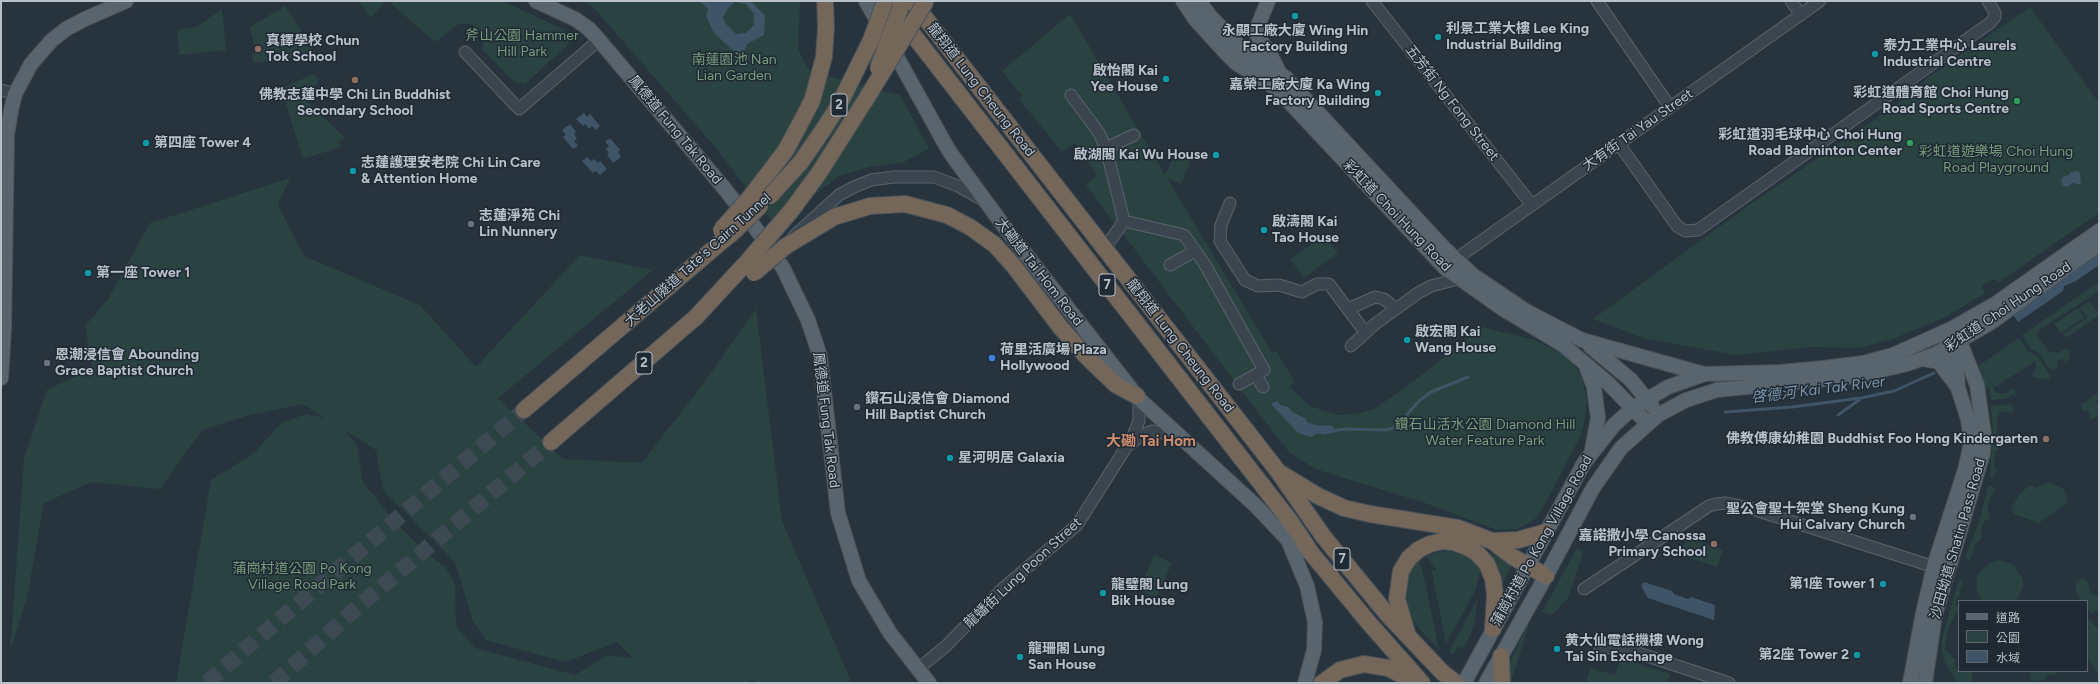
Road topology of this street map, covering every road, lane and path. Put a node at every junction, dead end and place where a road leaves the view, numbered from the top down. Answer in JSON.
{"nodes":[{"id":1,"x":126,"y":1,"type":"edge"},
{"id":2,"x":536,"y":1,"type":"edge"},
{"id":3,"x":825,"y":1,"type":"edge"},
{"id":4,"x":866,"y":1,"type":"edge"},
{"id":5,"x":886,"y":1,"type":"edge"},
{"id":6,"x":902,"y":1,"type":"edge"},
{"id":7,"x":912,"y":1,"type":"edge"},
{"id":8,"x":926,"y":1,"type":"edge"},
{"id":9,"x":1184,"y":1,"type":"edge"},
{"id":10,"x":1199,"y":1,"type":"edge"},
{"id":11,"x":1268,"y":1,"type":"edge"},
{"id":12,"x":1372,"y":1,"type":"edge"},
{"id":13,"x":1596,"y":1,"type":"edge"},
{"id":14,"x":1791,"y":1,"type":"edge"},
{"id":15,"x":1820,"y":1,"type":"edge"},
{"id":16,"x":1988,"y":1,"type":"edge"},
{"id":17,"x":1801,"y":15,"type":"junction"},
{"id":18,"x":599,"y":40,"type":"junction"},
{"id":19,"x":465,"y":52,"type":"dead end"},
{"id":20,"x":1279,"y":72,"type":"junction"},
{"id":21,"x":1,"y":90,"type":"edge"},
{"id":22,"x":15,"y":94,"type":"junction"},
{"id":23,"x":868,"y":96,"type":"junction"},
{"id":24,"x":1070,"y":96,"type":"dead end"},
{"id":25,"x":1670,"y":107,"type":"junction"},
{"id":26,"x":1134,"y":135,"type":"dead end"},
{"id":27,"x":1619,"y":144,"type":"junction"},
{"id":28,"x":1106,"y":148,"type":"junction"},
{"id":29,"x":984,"y":200,"type":"junction"},
{"id":30,"x":1230,"y":203,"type":"dead end"},
{"id":31,"x":1532,"y":205,"type":"junction"},
{"id":32,"x":1124,"y":221,"type":"junction"},
{"id":33,"x":2099,"y":232,"type":"edge"},
{"id":34,"x":724,"y":234,"type":"junction"},
{"id":35,"x":2099,"y":244,"type":"edge"},
{"id":36,"x":1105,"y":248,"type":"junction"},
{"id":37,"x":1195,"y":251,"type":"junction"},
{"id":38,"x":772,"y":254,"type":"junction"},
{"id":39,"x":1456,"y":259,"type":"junction"},
{"id":40,"x":1170,"y":265,"type":"dead end"},
{"id":41,"x":750,"y":267,"type":"junction"},
{"id":42,"x":1458,"y":279,"type":"junction"},
{"id":43,"x":1348,"y":308,"type":"junction"},
{"id":44,"x":1396,"y":309,"type":"junction"},
{"id":45,"x":1948,"y":330,"type":"junction"},
{"id":46,"x":1365,"y":332,"type":"junction"},
{"id":47,"x":1582,"y":340,"type":"junction"},
{"id":48,"x":1954,"y":345,"type":"junction"},
{"id":49,"x":1351,"y":346,"type":"dead end"},
{"id":50,"x":1923,"y":359,"type":"junction"},
{"id":51,"x":1585,"y":363,"type":"junction"},
{"id":52,"x":1705,"y":374,"type":"junction"},
{"id":53,"x":1256,"y":376,"type":"junction"},
{"id":54,"x":1,"y":378,"type":"edge"},
{"id":55,"x":1239,"y":384,"type":"dead end"},
{"id":56,"x":1263,"y":387,"type":"dead end"},
{"id":57,"x":1958,"y":388,"type":"junction"},
{"id":58,"x":1138,"y":398,"type":"junction"},
{"id":59,"x":1647,"y":398,"type":"junction"},
{"id":60,"x":1633,"y":408,"type":"junction"},
{"id":61,"x":524,"y":410,"type":"tunnel mouth"},
{"id":62,"x":1658,"y":415,"type":"junction"},
{"id":63,"x":1647,"y":423,"type":"junction"},
{"id":64,"x":1177,"y":435,"type":"junction"},
{"id":65,"x":551,"y":442,"type":"tunnel mouth"},
{"id":66,"x":1128,"y":446,"type":"junction"},
{"id":67,"x":1592,"y":452,"type":"junction"},
{"id":68,"x":1277,"y":470,"type":"junction"},
{"id":69,"x":1546,"y":532,"type":"junction"},
{"id":70,"x":1288,"y":540,"type":"junction"},
{"id":71,"x":1492,"y":541,"type":"junction"},
{"id":72,"x":1312,"y":554,"type":"junction"},
{"id":73,"x":1529,"y":566,"type":"junction"},
{"id":74,"x":1941,"y":569,"type":"junction"},
{"id":75,"x":1546,"y":576,"type":"junction"},
{"id":76,"x":1584,"y":589,"type":"dead end"},
{"id":77,"x":1493,"y":629,"type":"junction"},
{"id":78,"x":1407,"y":633,"type":"junction"},
{"id":79,"x":1600,"y":650,"type":"dead end"},
{"id":80,"x":1501,"y":656,"type":"junction"},
{"id":81,"x":918,"y":669,"type":"junction"},
{"id":82,"x":1467,"y":677,"type":"edge"},
{"id":83,"x":929,"y":683,"type":"edge"},
{"id":84,"x":1305,"y":683,"type":"edge"},
{"id":85,"x":1322,"y":683,"type":"edge"},
{"id":86,"x":1417,"y":683,"type":"edge"},
{"id":87,"x":1422,"y":683,"type":"edge"},
{"id":88,"x":1456,"y":683,"type":"edge"},
{"id":89,"x":1486,"y":683,"type":"edge"},
{"id":90,"x":1502,"y":683,"type":"edge"},
{"id":91,"x":1729,"y":683,"type":"edge"},
{"id":92,"x":1910,"y":683,"type":"edge"},
{"id":93,"x":1925,"y":683,"type":"edge"}],
"edges":[{"from":1,"to":22,"type":"main road"},
{"from":2,"to":18,"type":"main road","name":"鳳德道 Fung Tak Road"},
{"from":3,"to":34,"type":"highway","bridge":true},
{"from":4,"to":29,"type":"main road","name":"大磡道 Tai Hom Road"},
{"from":5,"to":34,"type":"highway","name":"大老山隧道 Tate's Cairn Tunnel","number":"2","bridge":true},
{"from":5,"to":72,"type":"highway","name":"龍翔道 Lung Cheung Road","number":"7"},
{"from":6,"to":23,"type":"highway","name":"大老山隧道 Tate's Cairn Tunnel","number":"2","bridge":true},
{"from":7,"to":36,"type":"highway","name":"龍翔道 Lung Cheung Road","number":"7"},
{"from":8,"to":23,"type":"highway","bridge":true},
{"from":9,"to":42,"type":"main road","name":"彩虹道 Choi Hung Road"},
{"from":10,"to":20,"type":"main road","name":"彩虹道 Choi Hung Road"},
{"from":11,"to":20,"type":"main road"},
{"from":12,"to":31,"type":"street","name":"五芳街 Ng Fong Street"},
{"from":13,"to":25,"type":"street"},
{"from":14,"to":17,"type":"street"},
{"from":15,"to":17,"type":"street","name":"大有街 Tai Yau Street"},
{"from":16,"to":27,"type":"street"},
{"from":17,"to":25,"type":"street","name":"大有街 Tai Yau Street"},
{"from":18,"to":19,"type":"street"},
{"from":18,"to":38,"type":"main road","name":"鳳德道 Fung Tak Road"},
{"from":20,"to":39,"type":"main road","name":"彩虹道 Choi Hung Road"},
{"from":21,"to":22,"type":"street"},
{"from":22,"to":54,"type":"main road"},
{"from":23,"to":41,"type":"highway","name":"大老山隧道 Tate's Cairn Tunnel","number":"2","bridge":true},
{"from":24,"to":28,"type":"street"},
{"from":25,"to":27,"type":"street","name":"大有街 Tai Yau Street"},
{"from":26,"to":28,"type":"street"},
{"from":27,"to":31,"type":"street","name":"大有街 Tai Yau Street"},
{"from":28,"to":32,"type":"street"},
{"from":29,"to":38,"type":"street"},
{"from":29,"to":58,"type":"main road","name":"大磡道 Tai Hom Road"},
{"from":30,"to":43,"type":"street"},
{"from":31,"to":39,"type":"street","name":"大有街 Tai Yau Street"},
{"from":32,"to":36,"type":"street"},
{"from":32,"to":37,"type":"street"},
{"from":33,"to":45,"type":"main road","name":"彩虹道 Choi Hung Road"},
{"from":34,"to":61,"type":"highway","name":"大老山隧道 Tate's Cairn Tunnel"},
{"from":35,"to":48,"type":"main road","name":"彩虹道 Choi Hung Road"},
{"from":36,"to":68,"type":"highway","name":"龍翔道 Lung Cheung Road","number":"7"},
{"from":37,"to":40,"type":"street"},
{"from":37,"to":53,"type":"street"},
{"from":38,"to":81,"type":"main road","name":"鳳德道 Fung Tak Road"},
{"from":39,"to":42,"type":"main road"},
{"from":39,"to":47,"type":"main road","name":"彩虹道 Choi Hung Road"},
{"from":41,"to":58,"type":"highway","bridge":true},
{"from":41,"to":65,"type":"highway","number":"2"},
{"from":42,"to":44,"type":"street"},
{"from":42,"to":51,"type":"main road","name":"彩虹道 Choi Hung Road"},
{"from":43,"to":44,"type":"street"},
{"from":43,"to":46,"type":"street"},
{"from":44,"to":46,"type":"street"},
{"from":45,"to":48,"type":"main road","name":"沙田坳道 Shatin Pass Road"},
{"from":45,"to":52,"type":"main road","name":"彩虹道 Choi Hung Road"},
{"from":46,"to":49,"type":"street"},
{"from":47,"to":52,"type":"main road","name":"彩虹道 Choi Hung Road"},
{"from":47,"to":59,"type":"main road","name":"彩虹道 Choi Hung Road"},
{"from":48,"to":50,"type":"main road","name":"彩虹道 Choi Hung Road"},
{"from":48,"to":57,"type":"main road","name":"沙田坳道 Shatin Pass Road"},
{"from":48,"to":74,"type":"main road","name":"沙田坳道 Shatin Pass Road"},
{"from":50,"to":57,"type":"main road"},
{"from":50,"to":62,"type":"main road","name":"彩虹道 Choi Hung Road"},
{"from":51,"to":60,"type":"main road","name":"彩虹道 Choi Hung Road"},
{"from":51,"to":67,"type":"main road"},
{"from":52,"to":59,"type":"main road","name":"彩虹道 Choi Hung Road"},
{"from":53,"to":55,"type":"street"},
{"from":53,"to":56,"type":"street"},
{"from":57,"to":74,"type":"main road","name":"沙田坳道 Shatin Pass Road"},
{"from":58,"to":64,"type":"main road","name":"大磡道 Tai Hom Road"},
{"from":58,"to":66,"type":"street","name":"龍蟠街 Lung Poon Street"},
{"from":59,"to":60,"type":"main road","name":"彩虹道 Choi Hung Road"},
{"from":59,"to":62,"type":"main road","name":"彩虹道 Choi Hung Road"},
{"from":60,"to":63,"type":"main road","name":"彩虹道 Choi Hung Road"},
{"from":60,"to":67,"type":"main road","name":"蒲崗村道 Po Kong Village Road"},
{"from":62,"to":63,"type":"main road","name":"彩虹道 Choi Hung Road"},
{"from":63,"to":75,"type":"main road","name":"蒲崗村道 Po Kong Village Road"},
{"from":64,"to":66,"type":"street","name":"龍蟠街 Lung Poon Street"},
{"from":64,"to":70,"type":"main road","name":"大磡道 Tai Hom Road"},
{"from":66,"to":81,"type":"street","name":"龍蟠街 Lung Poon Street"},
{"from":67,"to":69,"type":"main road","name":"蒲崗村道 Po Kong Village Road"},
{"from":68,"to":71,"type":"highway"},
{"from":68,"to":78,"type":"highway","name":"龍翔道 Lung Cheung Road","number":"7"},
{"from":69,"to":71,"type":"highway"},
{"from":69,"to":73,"type":"main road","name":"蒲崗村道 Po Kong Village Road"},
{"from":70,"to":72,"type":"main road","name":"大磡道 Tai Hom Road"},
{"from":70,"to":84,"type":"main road"},
{"from":71,"to":73,"type":"highway"},
{"from":72,"to":87,"type":"highway","name":"龍翔道 Lung Cheung Road","number":"7"},
{"from":73,"to":75,"type":"highway"},
{"from":73,"to":77,"type":"main road","name":"蒲崗村道 Po Kong Village Road"},
{"from":74,"to":76,"type":"street"},
{"from":74,"to":92,"type":"main road","name":"沙田坳道 Shatin Pass Road"},
{"from":74,"to":93,"type":"main road","name":"沙田坳道 Shatin Pass Road"},
{"from":75,"to":80,"type":"main road","name":"蒲崗村道 Po Kong Village Road"},
{"from":77,"to":78,"type":"highway"},
{"from":77,"to":82,"type":"main road","name":"蒲崗村道 Po Kong Village Road"},
{"from":78,"to":88,"type":"highway","name":"龍翔道 Lung Cheung Road","number":"7"},
{"from":79,"to":91,"type":"street"},
{"from":80,"to":89,"type":"main road","name":"蒲崗村道 Po Kong Village Road"},
{"from":80,"to":90,"type":"highway"},
{"from":81,"to":83,"type":"main road","name":"鳳德道 Fung Tak Road"},
{"from":85,"to":86,"type":"highway"}]}
